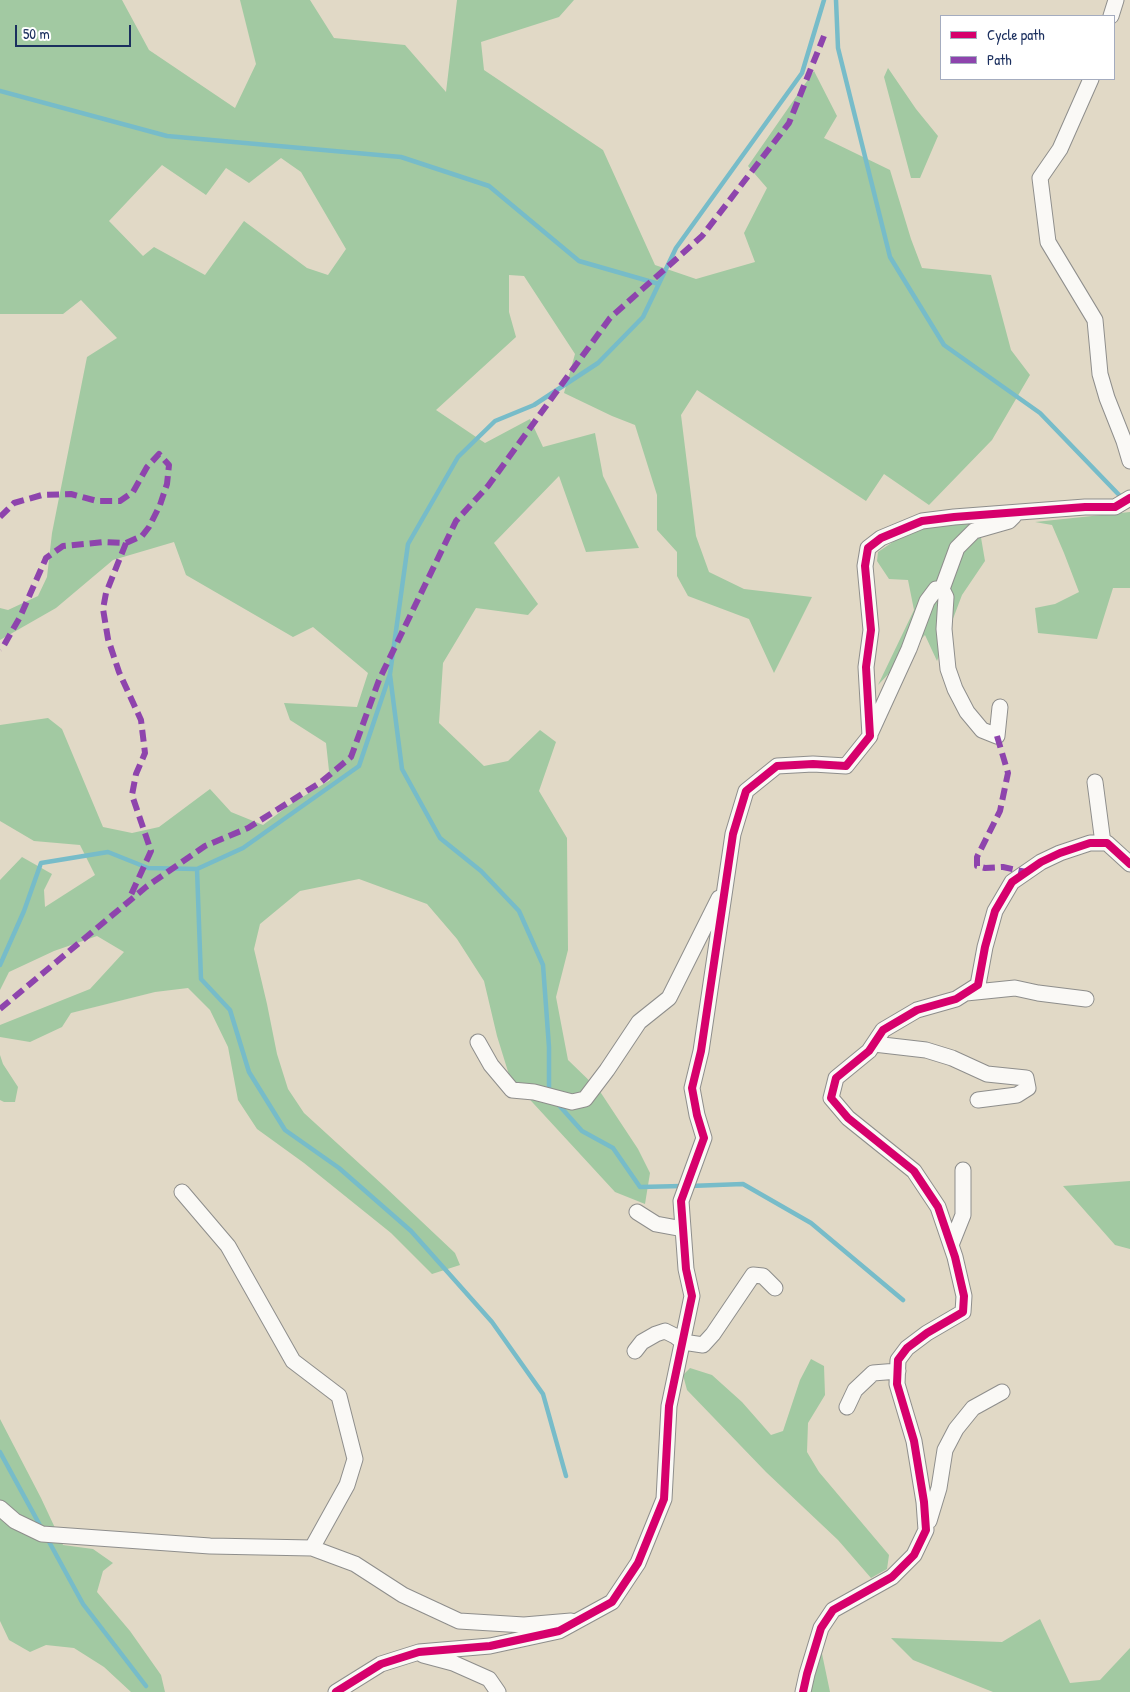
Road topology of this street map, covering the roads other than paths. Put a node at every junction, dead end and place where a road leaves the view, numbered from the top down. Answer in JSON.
{"nodes":[{"id":1,"x":1116,"y":0,"type":"edge"},
{"id":2,"x":1111,"y":15,"type":"edge"},
{"id":3,"x":1091,"y":80,"type":"edge"},
{"id":4,"x":1130,"y":461,"type":"edge"},
{"id":5,"x":1130,"y":498,"type":"edge"},
{"id":6,"x":1018,"y":512,"type":"junction"},
{"id":7,"x":942,"y":589,"type":"junction"},
{"id":8,"x":1000,"y":707,"type":"dead end"},
{"id":9,"x":870,"y":736,"type":"junction"},
{"id":10,"x":1095,"y":782,"type":"dead end"},
{"id":11,"x":1103,"y":844,"type":"junction"},
{"id":12,"x":1130,"y":864,"type":"edge"},
{"id":13,"x":725,"y":886,"type":"junction"},
{"id":14,"x":965,"y":994,"type":"junction"},
{"id":15,"x":1086,"y":999,"type":"dead end"},
{"id":16,"x":478,"y":1042,"type":"dead end"},
{"id":17,"x":874,"y":1044,"type":"junction"},
{"id":18,"x":978,"y":1100,"type":"dead end"},
{"id":19,"x":963,"y":1170,"type":"dead end"},
{"id":20,"x":182,"y":1192,"type":"dead end"},
{"id":21,"x":637,"y":1212,"type":"dead end"},
{"id":22,"x":683,"y":1229,"type":"junction"},
{"id":23,"x":951,"y":1246,"type":"junction"},
{"id":24,"x":775,"y":1288,"type":"dead end"},
{"id":25,"x":683,"y":1342,"type":"junction"},
{"id":26,"x":635,"y":1351,"type":"dead end"},
{"id":27,"x":898,"y":1371,"type":"junction"},
{"id":28,"x":1002,"y":1392,"type":"dead end"},
{"id":29,"x":847,"y":1407,"type":"dead end"},
{"id":30,"x":0,"y":1508,"type":"edge"},
{"id":31,"x":926,"y":1530,"type":"junction"},
{"id":32,"x":312,"y":1548,"type":"junction"},
{"id":33,"x":580,"y":1620,"type":"junction"},
{"id":34,"x":415,"y":1653,"type":"junction"},
{"id":35,"x":336,"y":1692,"type":"edge"},
{"id":36,"x":498,"y":1692,"type":"edge"},
{"id":37,"x":803,"y":1692,"type":"edge"}],
"edges":[{"from":1,"to":2,"type":"street"},
{"from":3,"to":4,"type":"street"},
{"from":5,"to":6,"type":"street"},
{"from":6,"to":7,"type":"street"},
{"from":6,"to":9,"type":"street"},
{"from":7,"to":8,"type":"street"},
{"from":7,"to":9,"type":"street"},
{"from":9,"to":13,"type":"street"},
{"from":10,"to":11,"type":"street"},
{"from":11,"to":12,"type":"street"},
{"from":11,"to":14,"type":"street"},
{"from":13,"to":16,"type":"street"},
{"from":13,"to":22,"type":"street"},
{"from":14,"to":15,"type":"street"},
{"from":14,"to":17,"type":"street"},
{"from":17,"to":18,"type":"street"},
{"from":17,"to":23,"type":"street"},
{"from":19,"to":23,"type":"street"},
{"from":20,"to":32,"type":"street"},
{"from":21,"to":22,"type":"street"},
{"from":22,"to":25,"type":"street"},
{"from":23,"to":27,"type":"street"},
{"from":24,"to":25,"type":"street"},
{"from":25,"to":26,"type":"street"},
{"from":25,"to":33,"type":"street"},
{"from":27,"to":29,"type":"street"},
{"from":27,"to":31,"type":"street"},
{"from":28,"to":31,"type":"street"},
{"from":30,"to":32,"type":"street"},
{"from":31,"to":37,"type":"street"},
{"from":32,"to":33,"type":"street"},
{"from":33,"to":34,"type":"street"},
{"from":34,"to":35,"type":"street"},
{"from":34,"to":36,"type":"street"}]}
